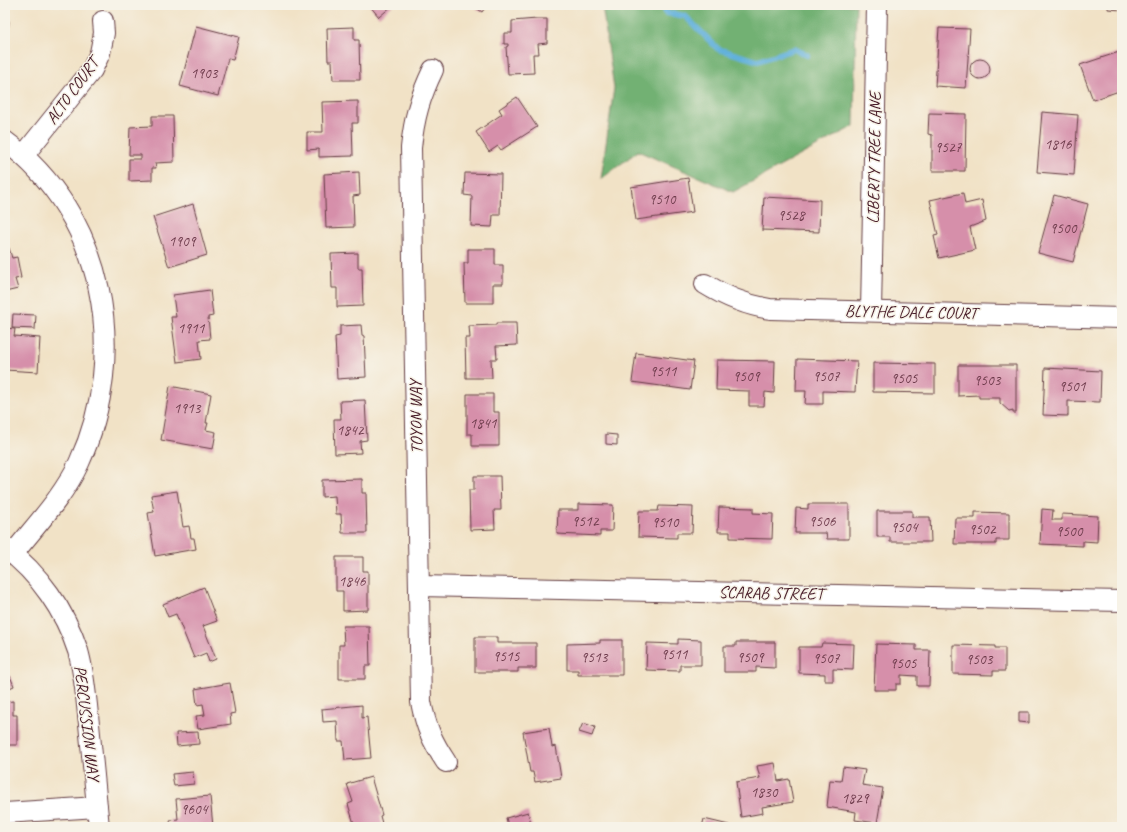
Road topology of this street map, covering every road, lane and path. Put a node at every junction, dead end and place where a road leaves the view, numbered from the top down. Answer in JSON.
{"nodes":[{"id":1,"x":877,"y":5,"type":"edge"},
{"id":2,"x":103,"y":21,"type":"dead end"},
{"id":3,"x":434,"y":70,"type":"dead end"},
{"id":4,"x":5,"y":141,"type":"edge"},
{"id":5,"x":24,"y":154,"type":"junction"},
{"id":6,"x":705,"y":284,"type":"dead end"},
{"id":7,"x":870,"y":311,"type":"junction"},
{"id":8,"x":1122,"y":318,"type":"edge"},
{"id":9,"x":9,"y":551,"type":"edge"},
{"id":10,"x":419,"y":586,"type":"junction"},
{"id":11,"x":1122,"y":601,"type":"edge"},
{"id":12,"x":446,"y":762,"type":"dead end"},
{"id":13,"x":97,"y":807,"type":"junction"},
{"id":14,"x":5,"y":813,"type":"edge"},
{"id":15,"x":99,"y":827,"type":"edge"}],
"edges":[{"from":1,"to":7,"type":"street","name":"LIBERTY TREE LANE"},
{"from":2,"to":5,"type":"street","name":"ALTO COURT"},
{"from":3,"to":10,"type":"street","name":"TOYON WAY"},
{"from":4,"to":5,"type":"street"},
{"from":5,"to":9,"type":"street"},
{"from":6,"to":7,"type":"street","name":"BLYTHE DALE COURT"},
{"from":7,"to":8,"type":"street","name":"BLYTHE DALE COURT"},
{"from":9,"to":13,"type":"street","name":"PERCUSSION WAY"},
{"from":10,"to":11,"type":"street","name":"SCARAB STREET"},
{"from":10,"to":12,"type":"street","name":"TOYON WAY"},
{"from":13,"to":14,"type":"street"},
{"from":13,"to":15,"type":"street","name":"PERCUSSION WAY"}]}
